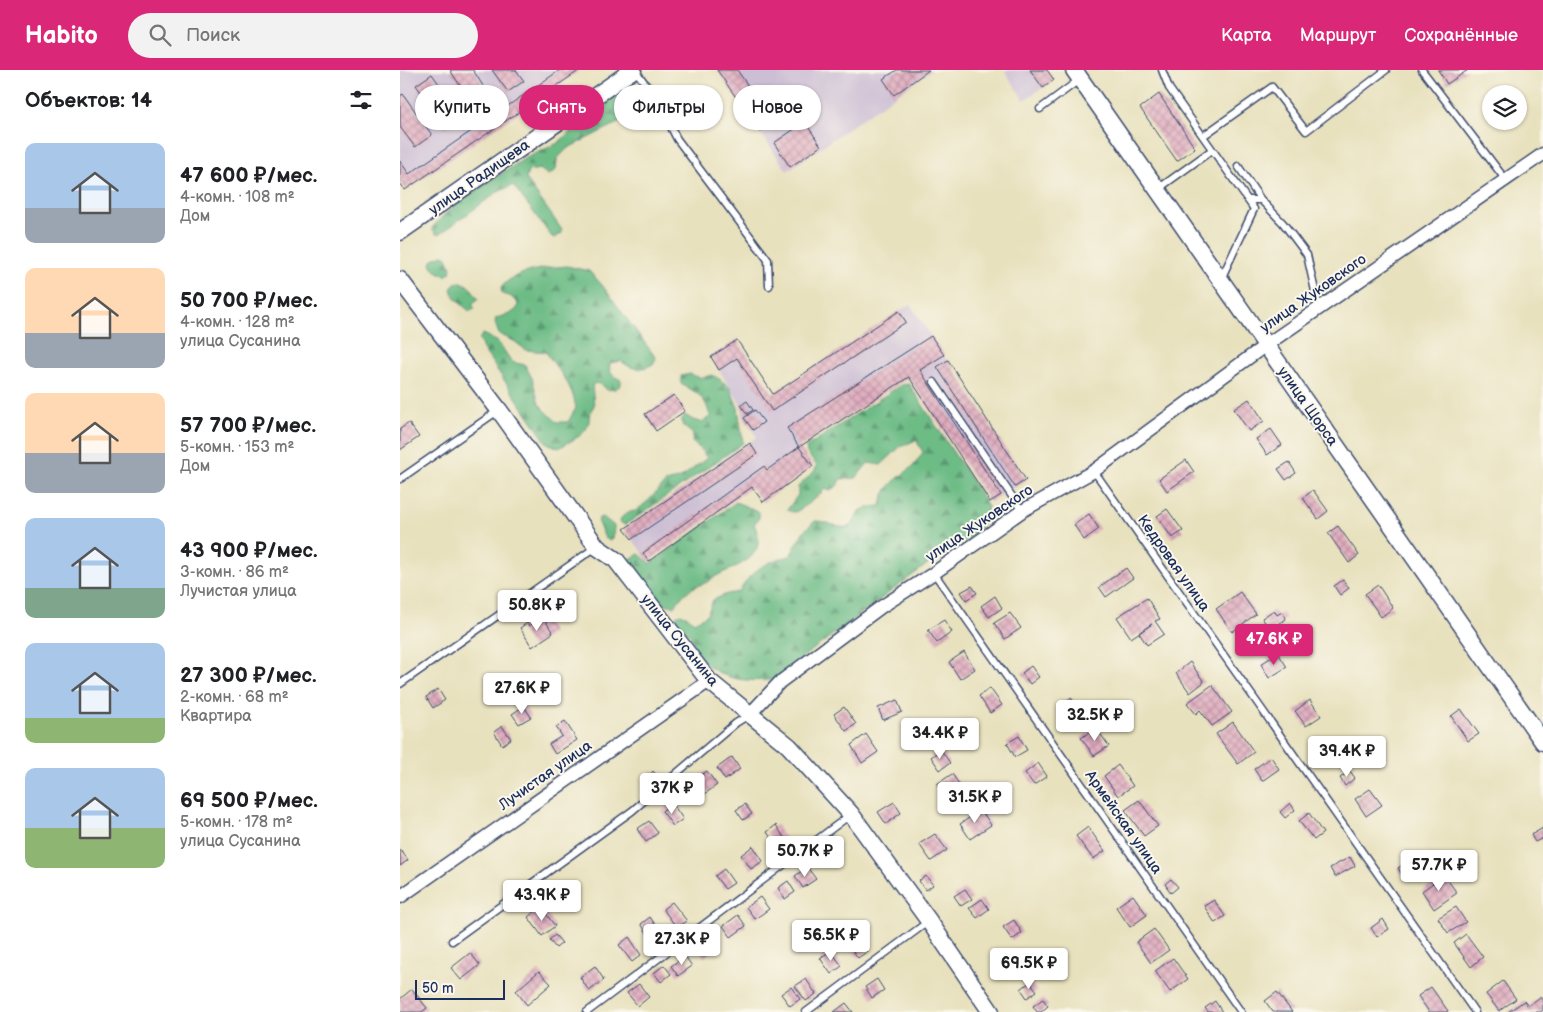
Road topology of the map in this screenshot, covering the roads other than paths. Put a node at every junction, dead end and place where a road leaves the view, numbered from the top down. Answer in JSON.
{"nodes":[{"id":1,"x":634,"y":70,"type":"edge"},
{"id":2,"x":1162,"y":70,"type":"edge"},
{"id":3,"x":1386,"y":70,"type":"edge"},
{"id":4,"x":1422,"y":70,"type":"edge"},
{"id":5,"x":1077,"y":75,"type":"edge"},
{"id":6,"x":1040,"y":109,"type":"dead end"},
{"id":7,"x":1203,"y":136,"type":"junction"},
{"id":8,"x":1212,"y":150,"type":"junction"},
{"id":9,"x":1543,"y":154,"type":"edge"},
{"id":10,"x":1238,"y":166,"type":"dead end"},
{"id":11,"x":1505,"y":179,"type":"junction"},
{"id":12,"x":1157,"y":189,"type":"junction"},
{"id":13,"x":1248,"y":200,"type":"junction"},
{"id":14,"x":1260,"y":200,"type":"junction"},
{"id":15,"x":400,"y":232,"type":"edge"},
{"id":16,"x":400,"y":280,"type":"edge"},
{"id":17,"x":1220,"y":280,"type":"junction"},
{"id":18,"x":769,"y":286,"type":"dead end"},
{"id":19,"x":1319,"y":309,"type":"junction"},
{"id":20,"x":1266,"y":346,"type":"junction"},
{"id":21,"x":934,"y":382,"type":"dead end"},
{"id":22,"x":498,"y":410,"type":"junction"},
{"id":23,"x":1094,"y":471,"type":"junction"},
{"id":24,"x":400,"y":479,"type":"edge"},
{"id":25,"x":1022,"y":511,"type":"junction"},
{"id":26,"x":597,"y":546,"type":"junction"},
{"id":27,"x":934,"y":573,"type":"junction"},
{"id":28,"x":709,"y":680,"type":"junction"},
{"id":29,"x":400,"y":684,"type":"edge"},
{"id":30,"x":749,"y":715,"type":"junction"},
{"id":31,"x":1543,"y":742,"type":"edge"},
{"id":32,"x":851,"y":814,"type":"junction"},
{"id":33,"x":400,"y":897,"type":"edge"},
{"id":34,"x":929,"y":921,"type":"junction"},
{"id":35,"x":452,"y":941,"type":"dead end"},
{"id":36,"x":986,"y":1010,"type":"edge"},
{"id":37,"x":587,"y":1012,"type":"edge"},
{"id":38,"x":806,"y":1012,"type":"edge"},
{"id":39,"x":1241,"y":1012,"type":"edge"},
{"id":40,"x":1475,"y":1012,"type":"edge"}],
"edges":[{"from":1,"to":15,"type":"street","name":"улица Радищева"},
{"from":1,"to":18,"type":"lane"},
{"from":2,"to":7,"type":"lane"},
{"from":3,"to":7,"type":"lane"},
{"from":4,"to":11,"type":"lane"},
{"from":5,"to":6,"type":"lane"},
{"from":5,"to":12,"type":"street","name":"улица Щорса"},
{"from":7,"to":8,"type":"lane"},
{"from":8,"to":12,"type":"lane"},
{"from":8,"to":13,"type":"lane"},
{"from":9,"to":11,"type":"street","name":"улица Жуковского"},
{"from":10,"to":14,"type":"lane"},
{"from":11,"to":19,"type":"street","name":"улица Жуковского"},
{"from":12,"to":17,"type":"street","name":"улица Щорса"},
{"from":13,"to":14,"type":"lane"},
{"from":13,"to":17,"type":"lane"},
{"from":14,"to":19,"type":"lane"},
{"from":16,"to":22,"type":"street","name":"улица Сусанина"},
{"from":17,"to":20,"type":"street","name":"улица Щорса"},
{"from":19,"to":20,"type":"street","name":"улица Жуковского"},
{"from":20,"to":23,"type":"street","name":"улица Жуковского"},
{"from":20,"to":31,"type":"street","name":"улица Щорса"},
{"from":21,"to":25,"type":"lane"},
{"from":22,"to":24,"type":"lane"},
{"from":22,"to":26,"type":"street","name":"улица Сусанина"},
{"from":23,"to":25,"type":"street","name":"улица Жуковского"},
{"from":23,"to":40,"type":"lane","name":"Кедровая улица"},
{"from":25,"to":27,"type":"street","name":"улица Жуковского"},
{"from":26,"to":28,"type":"street","name":"улица Сусанина"},
{"from":26,"to":29,"type":"lane"},
{"from":27,"to":30,"type":"street","name":"улица Жуковского"},
{"from":27,"to":39,"type":"lane","name":"Армейская улица"},
{"from":28,"to":30,"type":"street","name":"улица Сусанина"},
{"from":28,"to":33,"type":"street","name":"Лучистая улица"},
{"from":30,"to":32,"type":"street","name":"улица Сусанина"},
{"from":30,"to":35,"type":"lane","name":"улица Жуковского"},
{"from":32,"to":34,"type":"street","name":"улица Сусанина"},
{"from":32,"to":37,"type":"lane"},
{"from":34,"to":36,"type":"street","name":"улица Сусанина"},
{"from":34,"to":38,"type":"lane"}]}
